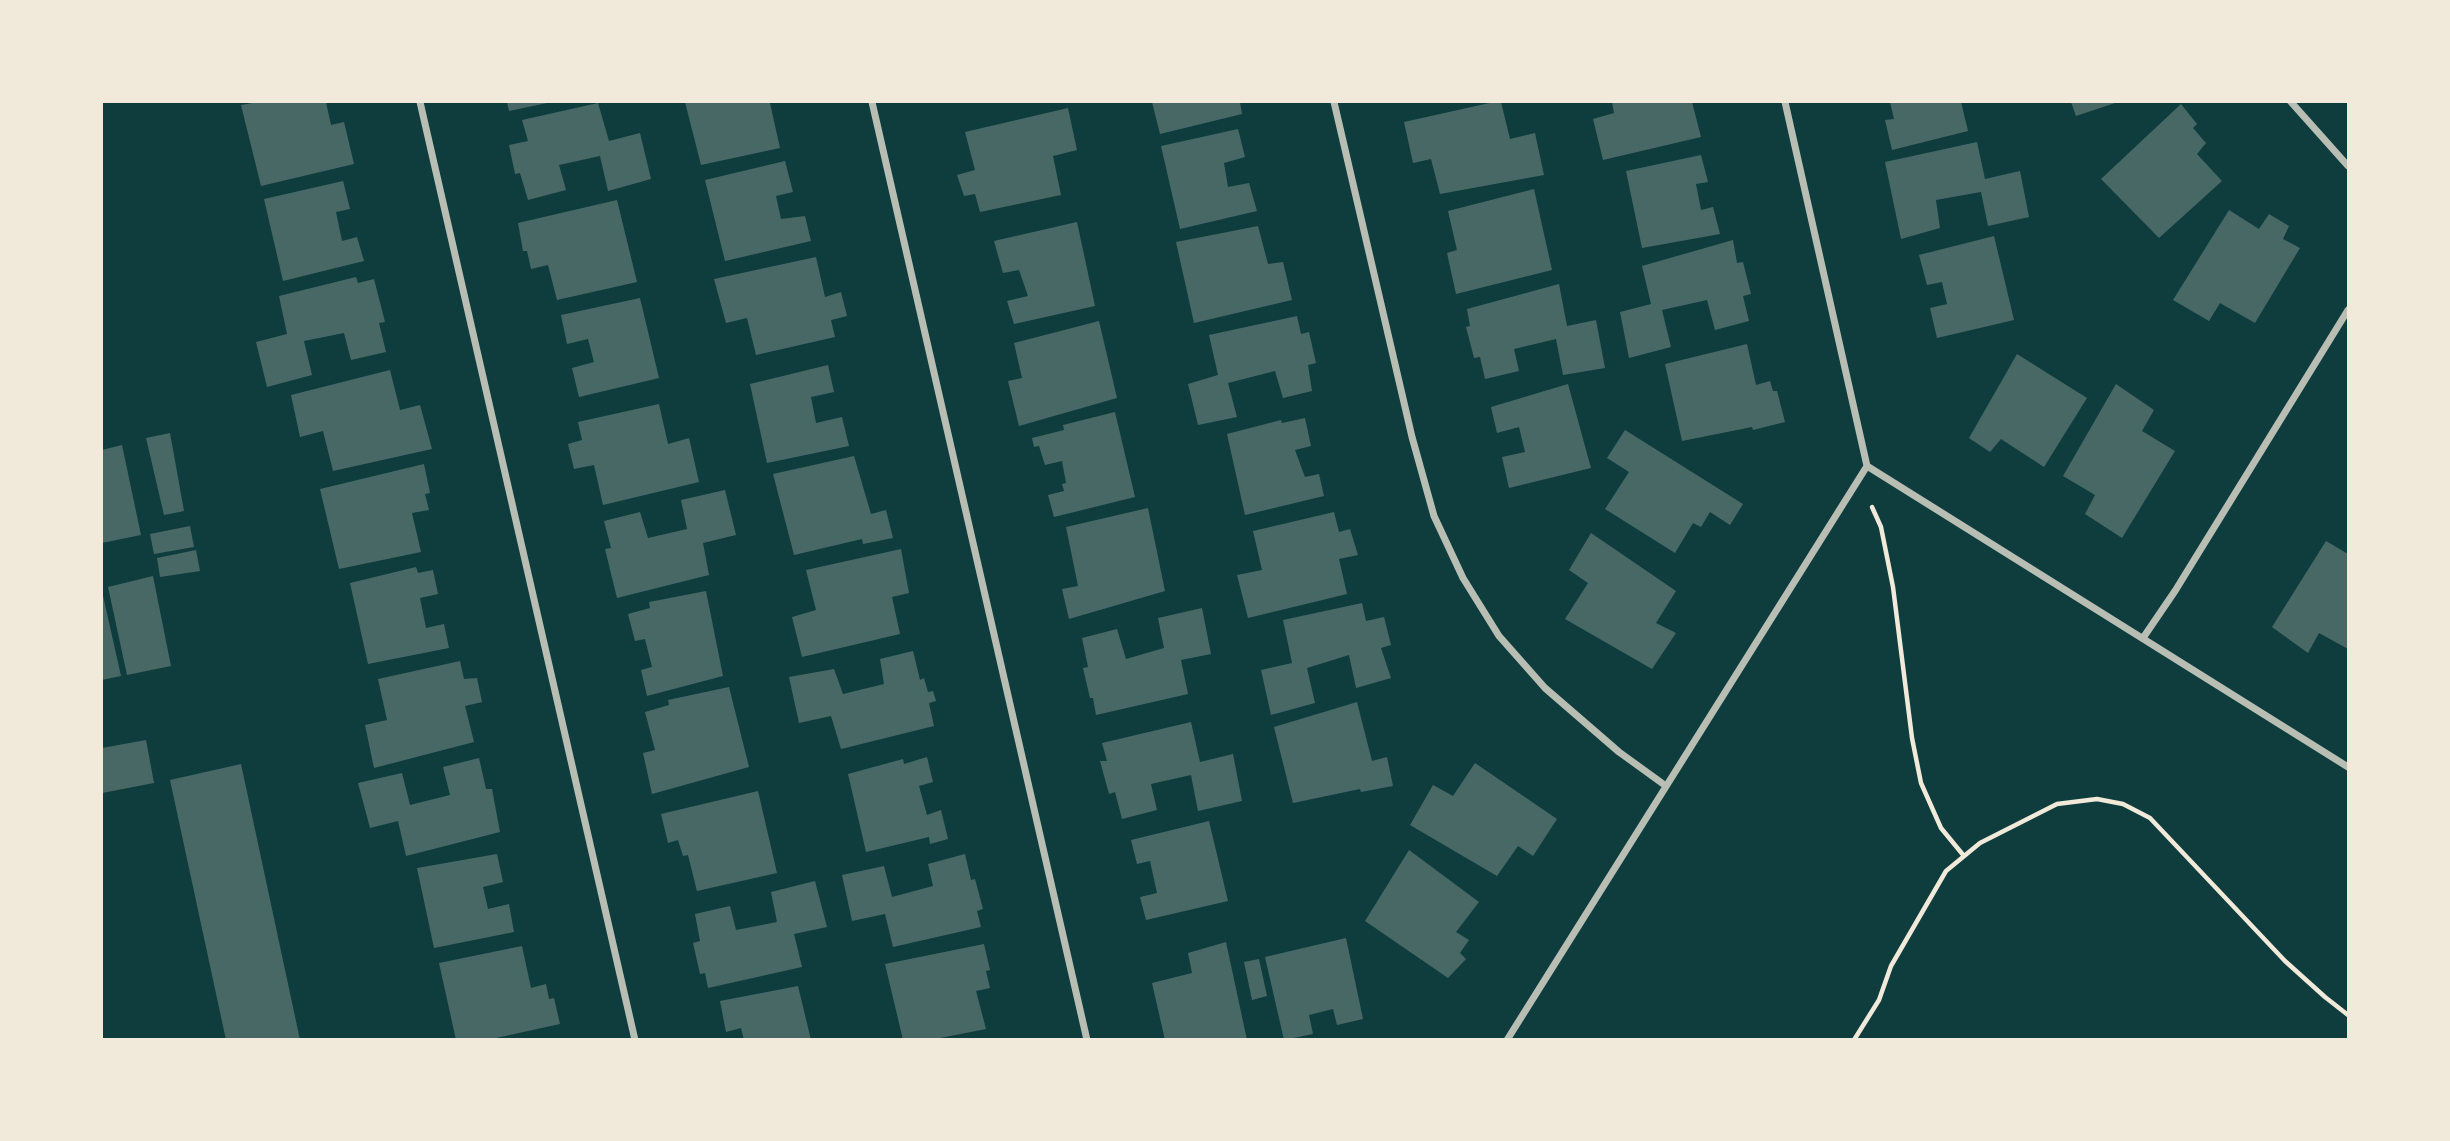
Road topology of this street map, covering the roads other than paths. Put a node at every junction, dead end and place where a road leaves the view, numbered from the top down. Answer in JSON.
{"nodes":[{"id":1,"x":420,"y":102,"type":"edge"},
{"id":2,"x":872,"y":102,"type":"edge"},
{"id":3,"x":1334,"y":102,"type":"edge"},
{"id":4,"x":1786,"y":102,"type":"edge"},
{"id":5,"x":2291,"y":102,"type":"edge"},
{"id":6,"x":2348,"y":166,"type":"edge"},
{"id":7,"x":2348,"y":310,"type":"edge"},
{"id":8,"x":1867,"y":466,"type":"junction"},
{"id":9,"x":2143,"y":638,"type":"junction"},
{"id":10,"x":2348,"y":767,"type":"edge"},
{"id":11,"x":1666,"y":786,"type":"junction"},
{"id":12,"x":635,"y":1040,"type":"edge"},
{"id":13,"x":1087,"y":1040,"type":"edge"},
{"id":14,"x":1507,"y":1040,"type":"edge"}],
"edges":[{"from":1,"to":12,"type":"street"},
{"from":2,"to":13,"type":"street"},
{"from":3,"to":11,"type":"street"},
{"from":4,"to":8,"type":"street"},
{"from":5,"to":6,"type":"street"},
{"from":7,"to":9,"type":"street"},
{"from":8,"to":9,"type":"street"},
{"from":8,"to":11,"type":"street"},
{"from":9,"to":10,"type":"street"},
{"from":11,"to":14,"type":"street"}]}
